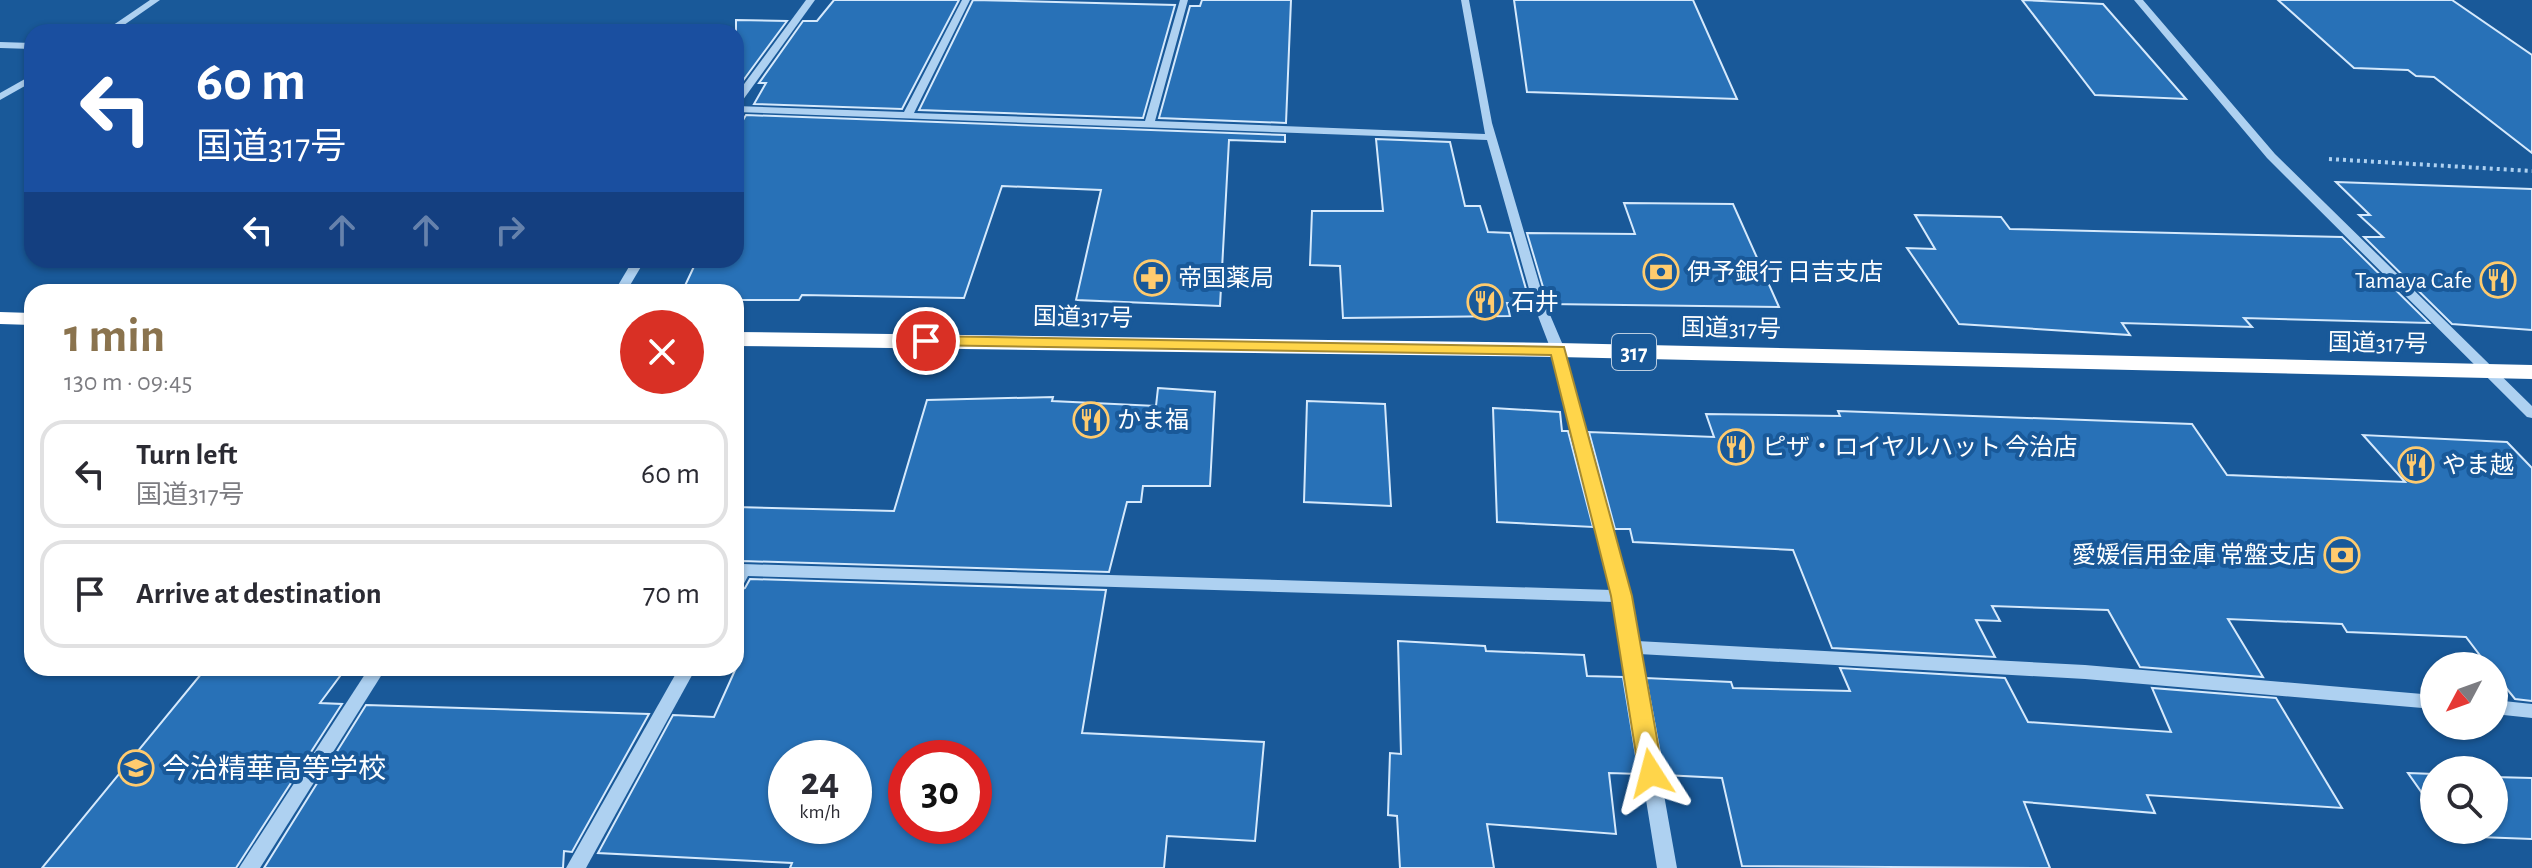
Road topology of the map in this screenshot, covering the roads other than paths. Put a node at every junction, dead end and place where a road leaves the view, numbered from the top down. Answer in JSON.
{"nodes":[{"id":1,"x":156,"y":0,"type":"edge"},
{"id":2,"x":811,"y":0,"type":"edge"},
{"id":3,"x":966,"y":0,"type":"edge"},
{"id":4,"x":1184,"y":0,"type":"edge"},
{"id":5,"x":1465,"y":0,"type":"edge"},
{"id":6,"x":2138,"y":0,"type":"edge"},
{"id":7,"x":120,"y":24,"type":"edge"},
{"id":8,"x":0,"y":45,"type":"edge"},
{"id":9,"x":24,"y":46,"type":"edge"},
{"id":10,"x":24,"y":83,"type":"edge"},
{"id":11,"x":744,"y":91,"type":"edge"},
{"id":12,"x":0,"y":97,"type":"edge"},
{"id":13,"x":744,"y":109,"type":"edge"},
{"id":14,"x":908,"y":115,"type":"junction"},
{"id":15,"x":1149,"y":124,"type":"junction"},
{"id":16,"x":1491,"y":137,"type":"junction"},
{"id":17,"x":0,"y":318,"type":"edge"},
{"id":18,"x":24,"y":319,"type":"edge"},
{"id":19,"x":744,"y":339,"type":"edge"},
{"id":20,"x":1558,"y":350,"type":"junction"},
{"id":21,"x":2489,"y":372,"type":"junction"},
{"id":22,"x":2532,"y":372,"type":"edge"},
{"id":23,"x":2532,"y":414,"type":"edge"},
{"id":24,"x":744,"y":570,"type":"edge"},
{"id":25,"x":1621,"y":596,"type":"junction"},
{"id":26,"x":1630,"y":647,"type":"junction"},
{"id":27,"x":373,"y":676,"type":"edge"},
{"id":28,"x":684,"y":676,"type":"edge"},
{"id":29,"x":2420,"y":701,"type":"edge"},
{"id":30,"x":2508,"y":708,"type":"edge"},
{"id":31,"x":2532,"y":711,"type":"edge"},
{"id":32,"x":249,"y":868,"type":"edge"},
{"id":33,"x":576,"y":868,"type":"edge"},
{"id":34,"x":1667,"y":868,"type":"edge"}],
"edges":[{"from":1,"to":7,"type":"street"},
{"from":2,"to":11,"type":"street"},
{"from":3,"to":14,"type":"street"},
{"from":4,"to":15,"type":"street"},
{"from":5,"to":16,"type":"street"},
{"from":6,"to":21,"type":"street"},
{"from":8,"to":9,"type":"street"},
{"from":10,"to":12,"type":"street"},
{"from":13,"to":14,"type":"street"},
{"from":14,"to":15,"type":"street"},
{"from":15,"to":16,"type":"street"},
{"from":16,"to":20,"type":"street"},
{"from":17,"to":18,"type":"highway"},
{"from":19,"to":20,"type":"highway","name":"国道317号","number":"317"},
{"from":20,"to":21,"type":"highway","name":"国道317号","number":"317"},
{"from":20,"to":25,"type":"street"},
{"from":21,"to":22,"type":"highway","name":"国道317号","number":"317"},
{"from":21,"to":23,"type":"street"},
{"from":24,"to":25,"type":"street"},
{"from":25,"to":26,"type":"street"},
{"from":26,"to":29,"type":"street"},
{"from":26,"to":34,"type":"street"},
{"from":27,"to":32,"type":"street"},
{"from":28,"to":33,"type":"street"},
{"from":30,"to":31,"type":"street"}]}
